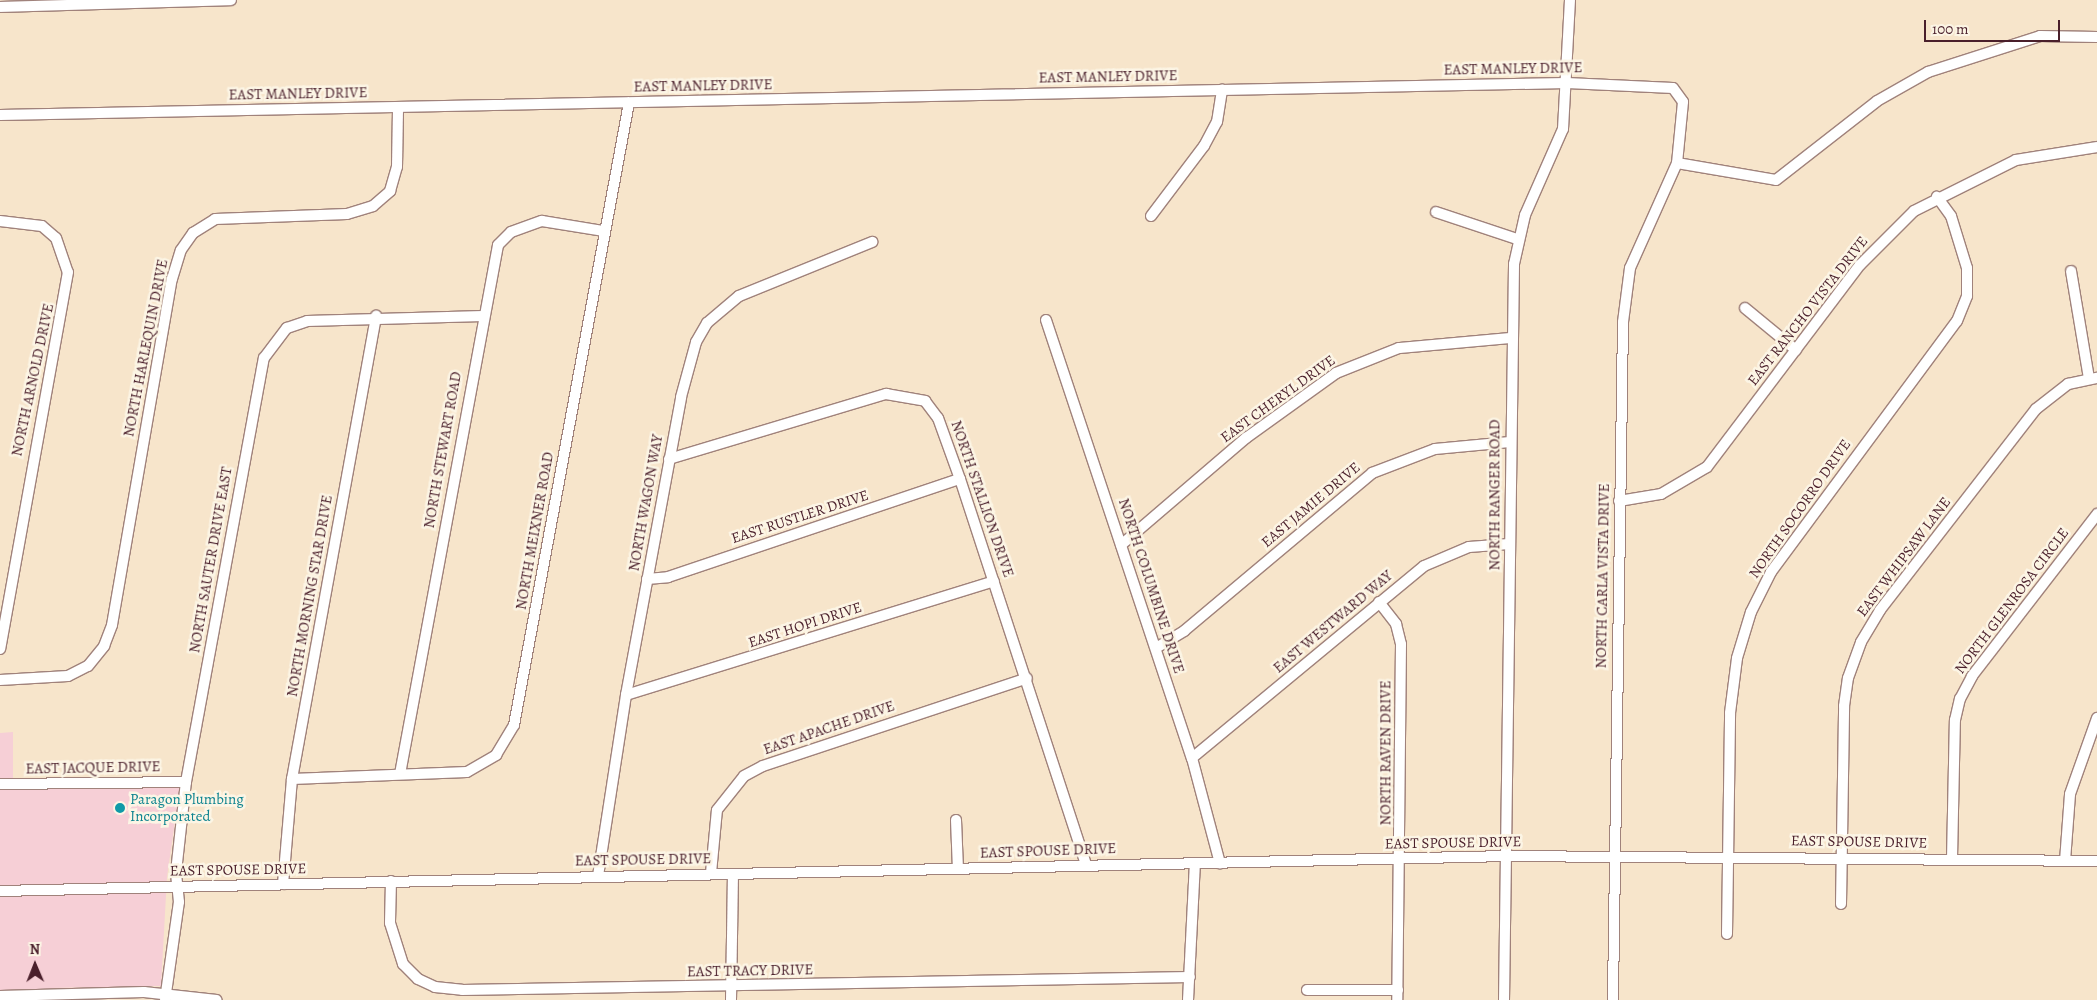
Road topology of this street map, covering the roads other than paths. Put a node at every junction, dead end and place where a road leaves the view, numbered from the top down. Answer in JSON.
{"nodes":[{"id":1,"x":214,"y":0,"type":"edge"},
{"id":2,"x":231,"y":0,"type":"edge"},
{"id":3,"x":1570,"y":0,"type":"edge"},
{"id":4,"x":107,"y":3,"type":"edge"},
{"id":5,"x":0,"y":7,"type":"edge"},
{"id":6,"x":2097,"y":37,"type":"edge"},
{"id":7,"x":1567,"y":83,"type":"junction"},
{"id":8,"x":1222,"y":89,"type":"junction"},
{"id":9,"x":628,"y":103,"type":"junction"},
{"id":10,"x":398,"y":107,"type":"junction"},
{"id":11,"x":0,"y":115,"type":"edge"},
{"id":12,"x":2097,"y":147,"type":"edge"},
{"id":13,"x":1677,"y":163,"type":"junction"},
{"id":14,"x":1938,"y":197,"type":"junction"},
{"id":15,"x":1436,"y":212,"type":"dead end"},
{"id":16,"x":1151,"y":216,"type":"dead end"},
{"id":17,"x":0,"y":220,"type":"edge"},
{"id":18,"x":604,"y":231,"type":"junction"},
{"id":19,"x":1517,"y":239,"type":"junction"},
{"id":20,"x":872,"y":242,"type":"dead end"},
{"id":21,"x":2071,"y":271,"type":"dead end"},
{"id":22,"x":1745,"y":308,"type":"dead end"},
{"id":23,"x":376,"y":316,"type":"junction"},
{"id":24,"x":483,"y":316,"type":"junction"},
{"id":25,"x":1046,"y":320,"type":"dead end"},
{"id":26,"x":1511,"y":338,"type":"junction"},
{"id":27,"x":1796,"y":350,"type":"junction"},
{"id":28,"x":2093,"y":378,"type":"edge"},
{"id":29,"x":1510,"y":442,"type":"junction"},
{"id":30,"x":669,"y":459,"type":"junction"},
{"id":31,"x":960,"y":479,"type":"junction"},
{"id":32,"x":1619,"y":500,"type":"junction"},
{"id":33,"x":2097,"y":514,"type":"edge"},
{"id":34,"x":1509,"y":544,"type":"junction"},
{"id":35,"x":1122,"y":545,"type":"junction"},
{"id":36,"x":647,"y":580,"type":"junction"},
{"id":37,"x":994,"y":581,"type":"junction"},
{"id":38,"x":1379,"y":602,"type":"junction"},
{"id":39,"x":1156,"y":648,"type":"junction"},
{"id":40,"x":0,"y":649,"type":"edge"},
{"id":41,"x":1027,"y":678,"type":"junction"},
{"id":42,"x":0,"y":680,"type":"edge"},
{"id":43,"x":626,"y":695,"type":"junction"},
{"id":44,"x":2097,"y":718,"type":"edge"},
{"id":45,"x":1192,"y":758,"type":"junction"},
{"id":46,"x":400,"y":774,"type":"junction"},
{"id":47,"x":292,"y":779,"type":"junction"},
{"id":48,"x":186,"y":782,"type":"junction"},
{"id":49,"x":0,"y":784,"type":"edge"},
{"id":50,"x":956,"y":820,"type":"dead end"},
{"id":51,"x":1506,"y":856,"type":"junction"},
{"id":52,"x":1615,"y":856,"type":"junction"},
{"id":53,"x":1729,"y":856,"type":"junction"},
{"id":54,"x":1840,"y":856,"type":"junction"},
{"id":55,"x":1400,"y":860,"type":"junction"},
{"id":56,"x":1952,"y":860,"type":"junction"},
{"id":57,"x":2065,"y":861,"type":"junction"},
{"id":58,"x":2097,"y":861,"type":"edge"},
{"id":59,"x":1195,"y":863,"type":"junction"},
{"id":60,"x":1220,"y":863,"type":"junction"},
{"id":61,"x":1086,"y":864,"type":"junction"},
{"id":62,"x":958,"y":869,"type":"junction"},
{"id":63,"x":710,"y":873,"type":"junction"},
{"id":64,"x":733,"y":874,"type":"junction"},
{"id":65,"x":598,"y":876,"type":"junction"},
{"id":66,"x":391,"y":881,"type":"junction"},
{"id":67,"x":282,"y":884,"type":"junction"},
{"id":68,"x":178,"y":886,"type":"junction"},
{"id":69,"x":0,"y":890,"type":"edge"},
{"id":70,"x":1841,"y":904,"type":"dead end"},
{"id":71,"x":1727,"y":934,"type":"dead end"},
{"id":72,"x":1190,"y":977,"type":"junction"},
{"id":73,"x":732,"y":986,"type":"junction"},
{"id":74,"x":1307,"y":990,"type":"dead end"},
{"id":75,"x":1398,"y":995,"type":"edge"},
{"id":76,"x":0,"y":996,"type":"edge"},
{"id":77,"x":166,"y":996,"type":"edge"},
{"id":78,"x":64,"y":997,"type":"edge"},
{"id":79,"x":217,"y":1000,"type":"edge"},
{"id":80,"x":731,"y":1000,"type":"edge"},
{"id":81,"x":1188,"y":1000,"type":"edge"},
{"id":82,"x":1504,"y":1000,"type":"edge"},
{"id":83,"x":1613,"y":1000,"type":"edge"}],
"edges":[{"from":1,"to":2,"type":"street"},
{"from":1,"to":4,"type":"street"},
{"from":3,"to":7,"type":"street","name":"NORTH RANGER ROAD"},
{"from":4,"to":5,"type":"street"},
{"from":6,"to":13,"type":"street"},
{"from":7,"to":8,"type":"street","name":"EAST MANLEY DRIVE"},
{"from":7,"to":13,"type":"street","name":"EAST MANLEY DRIVE"},
{"from":7,"to":19,"type":"street","name":"NORTH RANGER ROAD"},
{"from":8,"to":9,"type":"street","name":"EAST MANLEY DRIVE"},
{"from":8,"to":16,"type":"street"},
{"from":9,"to":10,"type":"street","name":"EAST MANLEY DRIVE"},
{"from":9,"to":18,"type":"street","name":"NORTH MEIXNER ROAD"},
{"from":10,"to":11,"type":"street","name":"EAST MANLEY DRIVE"},
{"from":10,"to":42,"type":"street","name":"NORTH HARLEQUIN DRIVE"},
{"from":12,"to":14,"type":"street","name":"EAST RANCHO VISTA DRIVE"},
{"from":13,"to":32,"type":"street","name":"NORTH CARLA VISTA DRIVE"},
{"from":14,"to":27,"type":"street","name":"EAST RANCHO VISTA DRIVE"},
{"from":14,"to":53,"type":"street","name":"NORTH SOCORRO DRIVE"},
{"from":15,"to":19,"type":"street"},
{"from":17,"to":40,"type":"street","name":"NORTH ARNOLD DRIVE"},
{"from":18,"to":24,"type":"street","name":"NORTH STEWART ROAD"},
{"from":18,"to":46,"type":"street","name":"NORTH MEIXNER ROAD"},
{"from":19,"to":26,"type":"street","name":"NORTH RANGER ROAD"},
{"from":20,"to":30,"type":"street","name":"NORTH WAGON WAY"},
{"from":21,"to":28,"type":"street"},
{"from":22,"to":27,"type":"street"},
{"from":23,"to":24,"type":"street","name":"NORTH SAUTER DRIVE EAST"},
{"from":23,"to":47,"type":"street","name":"NORTH MORNING STAR DRIVE"},
{"from":23,"to":48,"type":"street","name":"NORTH SAUTER DRIVE EAST"},
{"from":24,"to":46,"type":"street","name":"NORTH STEWART ROAD"},
{"from":25,"to":35,"type":"street","name":"NORTH COLUMBINE DRIVE"},
{"from":26,"to":29,"type":"street","name":"NORTH RANGER ROAD"},
{"from":26,"to":35,"type":"street","name":"EAST CHERYL DRIVE"},
{"from":27,"to":32,"type":"street","name":"EAST RANCHO VISTA DRIVE"},
{"from":28,"to":54,"type":"street","name":"EAST WHIPSAW LANE"},
{"from":29,"to":34,"type":"street","name":"NORTH RANGER ROAD"},
{"from":29,"to":39,"type":"street","name":"EAST JAMIE DRIVE"},
{"from":30,"to":31,"type":"street","name":"NORTH STALLION DRIVE"},
{"from":30,"to":36,"type":"street","name":"NORTH WAGON WAY"},
{"from":31,"to":36,"type":"street","name":"EAST RUSTLER DRIVE"},
{"from":31,"to":37,"type":"street","name":"NORTH STALLION DRIVE"},
{"from":32,"to":52,"type":"street","name":"NORTH CARLA VISTA DRIVE"},
{"from":33,"to":56,"type":"street","name":"NORTH GLENROSA CIRCLE"},
{"from":34,"to":38,"type":"street","name":"EAST WESTWARD WAY"},
{"from":34,"to":51,"type":"street","name":"NORTH RANGER ROAD"},
{"from":35,"to":39,"type":"street","name":"NORTH COLUMBINE DRIVE"},
{"from":36,"to":43,"type":"street","name":"NORTH WAGON WAY"},
{"from":37,"to":41,"type":"street","name":"NORTH STALLION DRIVE"},
{"from":37,"to":43,"type":"street","name":"EAST HOPI DRIVE"},
{"from":38,"to":45,"type":"street","name":"EAST WESTWARD WAY"},
{"from":38,"to":55,"type":"street","name":"NORTH RAVEN DRIVE"},
{"from":39,"to":45,"type":"street","name":"NORTH COLUMBINE DRIVE"},
{"from":41,"to":61,"type":"street","name":"NORTH STALLION DRIVE"},
{"from":41,"to":63,"type":"street","name":"EAST APACHE DRIVE"},
{"from":43,"to":65,"type":"street","name":"NORTH WAGON WAY"},
{"from":44,"to":57,"type":"street"},
{"from":45,"to":60,"type":"street","name":"NORTH COLUMBINE DRIVE"},
{"from":46,"to":47,"type":"street","name":"NORTH MEIXNER ROAD"},
{"from":47,"to":67,"type":"street","name":"NORTH MORNING STAR DRIVE"},
{"from":48,"to":49,"type":"street","name":"EAST JACQUE DRIVE"},
{"from":48,"to":68,"type":"street","name":"NORTH SAUTER DRIVE EAST"},
{"from":50,"to":62,"type":"street"},
{"from":51,"to":52,"type":"street","name":"EAST SPOUSE DRIVE"},
{"from":51,"to":55,"type":"street","name":"EAST SPOUSE DRIVE"},
{"from":51,"to":82,"type":"street","name":"NORTH RANGER ROAD"},
{"from":52,"to":53,"type":"street","name":"EAST SPOUSE DRIVE"},
{"from":52,"to":83,"type":"street","name":"NORTH CARLA VISTA DRIVE"},
{"from":53,"to":54,"type":"street","name":"EAST SPOUSE DRIVE"},
{"from":53,"to":71,"type":"street","name":"NORTH SOCORRO DRIVE"},
{"from":54,"to":56,"type":"street","name":"EAST SPOUSE DRIVE"},
{"from":54,"to":70,"type":"street","name":"EAST WHIPSAW LANE"},
{"from":55,"to":60,"type":"street","name":"EAST SPOUSE DRIVE"},
{"from":55,"to":75,"type":"street","name":"NORTH RAVEN DRIVE"},
{"from":56,"to":57,"type":"street","name":"EAST SPOUSE DRIVE"},
{"from":57,"to":58,"type":"street","name":"EAST SPOUSE DRIVE"},
{"from":59,"to":60,"type":"street","name":"EAST SPOUSE DRIVE"},
{"from":59,"to":61,"type":"street","name":"EAST SPOUSE DRIVE"},
{"from":59,"to":72,"type":"street"},
{"from":61,"to":62,"type":"street","name":"EAST SPOUSE DRIVE"},
{"from":62,"to":64,"type":"street","name":"EAST SPOUSE DRIVE"},
{"from":63,"to":64,"type":"street","name":"EAST SPOUSE DRIVE"},
{"from":63,"to":65,"type":"street","name":"EAST SPOUSE DRIVE"},
{"from":64,"to":73,"type":"street"},
{"from":65,"to":66,"type":"street","name":"EAST SPOUSE DRIVE"},
{"from":66,"to":67,"type":"street","name":"EAST SPOUSE DRIVE"},
{"from":66,"to":73,"type":"street","name":"EAST TRACY DRIVE"},
{"from":67,"to":68,"type":"street","name":"EAST SPOUSE DRIVE"},
{"from":68,"to":69,"type":"street","name":"EAST SPOUSE DRIVE"},
{"from":68,"to":77,"type":"street","name":"NORTH SAUTER DRIVE EAST"},
{"from":72,"to":73,"type":"street","name":"EAST TRACY DRIVE"},
{"from":72,"to":81,"type":"street"},
{"from":73,"to":80,"type":"street"},
{"from":74,"to":75,"type":"street"},
{"from":76,"to":78,"type":"street"},
{"from":77,"to":78,"type":"street"},
{"from":77,"to":79,"type":"street"}]}
